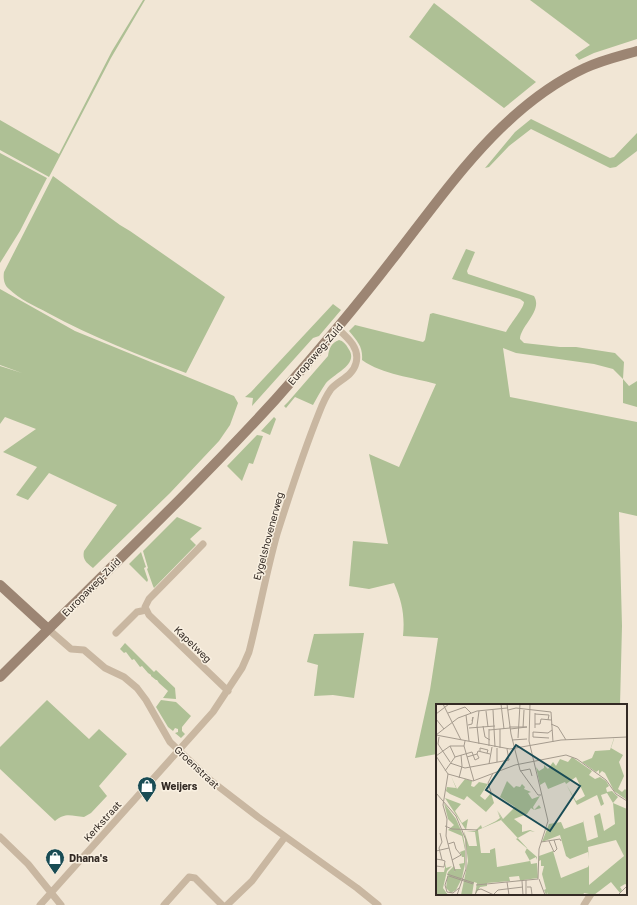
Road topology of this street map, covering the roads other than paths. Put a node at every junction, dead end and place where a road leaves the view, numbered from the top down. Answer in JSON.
{"nodes":[{"id":1,"x":637,"y":51,"type":"edge"},
{"id":2,"x":337,"y":328,"type":"junction"},
{"id":3,"x":203,"y":544,"type":"dead end"},
{"id":4,"x":0,"y":585,"type":"edge"},
{"id":5,"x":146,"y":610,"type":"junction"},
{"id":6,"x":48,"y":629,"type":"junction"},
{"id":7,"x":116,"y":633,"type":"dead end"},
{"id":8,"x":0,"y":677,"type":"edge"},
{"id":9,"x":228,"y":691,"type":"junction"},
{"id":10,"x":178,"y":751,"type":"junction"},
{"id":11,"x":0,"y":837,"type":"edge"},
{"id":12,"x":285,"y":837,"type":"junction"},
{"id":13,"x":51,"y":893,"type":"junction"},
{"id":14,"x":590,"y":895,"type":"edge"},
{"id":15,"x":43,"y":904,"type":"edge"},
{"id":16,"x":61,"y":905,"type":"edge"},
{"id":17,"x":164,"y":905,"type":"edge"},
{"id":18,"x":222,"y":905,"type":"edge"},
{"id":19,"x":227,"y":905,"type":"edge"},
{"id":20,"x":378,"y":905,"type":"edge"},
{"id":21,"x":584,"y":905,"type":"edge"}],
"edges":[{"from":1,"to":2,"type":"street","name":"Europaweg-Zuid"},
{"from":2,"to":6,"type":"street","name":"Europaweg-Zuid"},
{"from":2,"to":9,"type":"street","name":"Eygelshovenerweg"},
{"from":3,"to":5,"type":"street"},
{"from":4,"to":6,"type":"street","name":"Groenstraat"},
{"from":5,"to":7,"type":"street"},
{"from":5,"to":9,"type":"street","name":"Kapelweg"},
{"from":6,"to":8,"type":"street","name":"Europaweg-Zuid"},
{"from":6,"to":10,"type":"street","name":"Groenstraat"},
{"from":9,"to":10,"type":"street","name":"Eygelshovenerweg"},
{"from":10,"to":12,"type":"street","name":"Groenstraat"},
{"from":10,"to":13,"type":"street","name":"Kerkstraat"},
{"from":11,"to":13,"type":"street"},
{"from":12,"to":19,"type":"street"},
{"from":12,"to":20,"type":"street","name":"Groenstraat"},
{"from":13,"to":15,"type":"street","name":"Kerkstraat"},
{"from":13,"to":16,"type":"street"},
{"from":14,"to":21,"type":"street"},
{"from":17,"to":18,"type":"street"}]}
